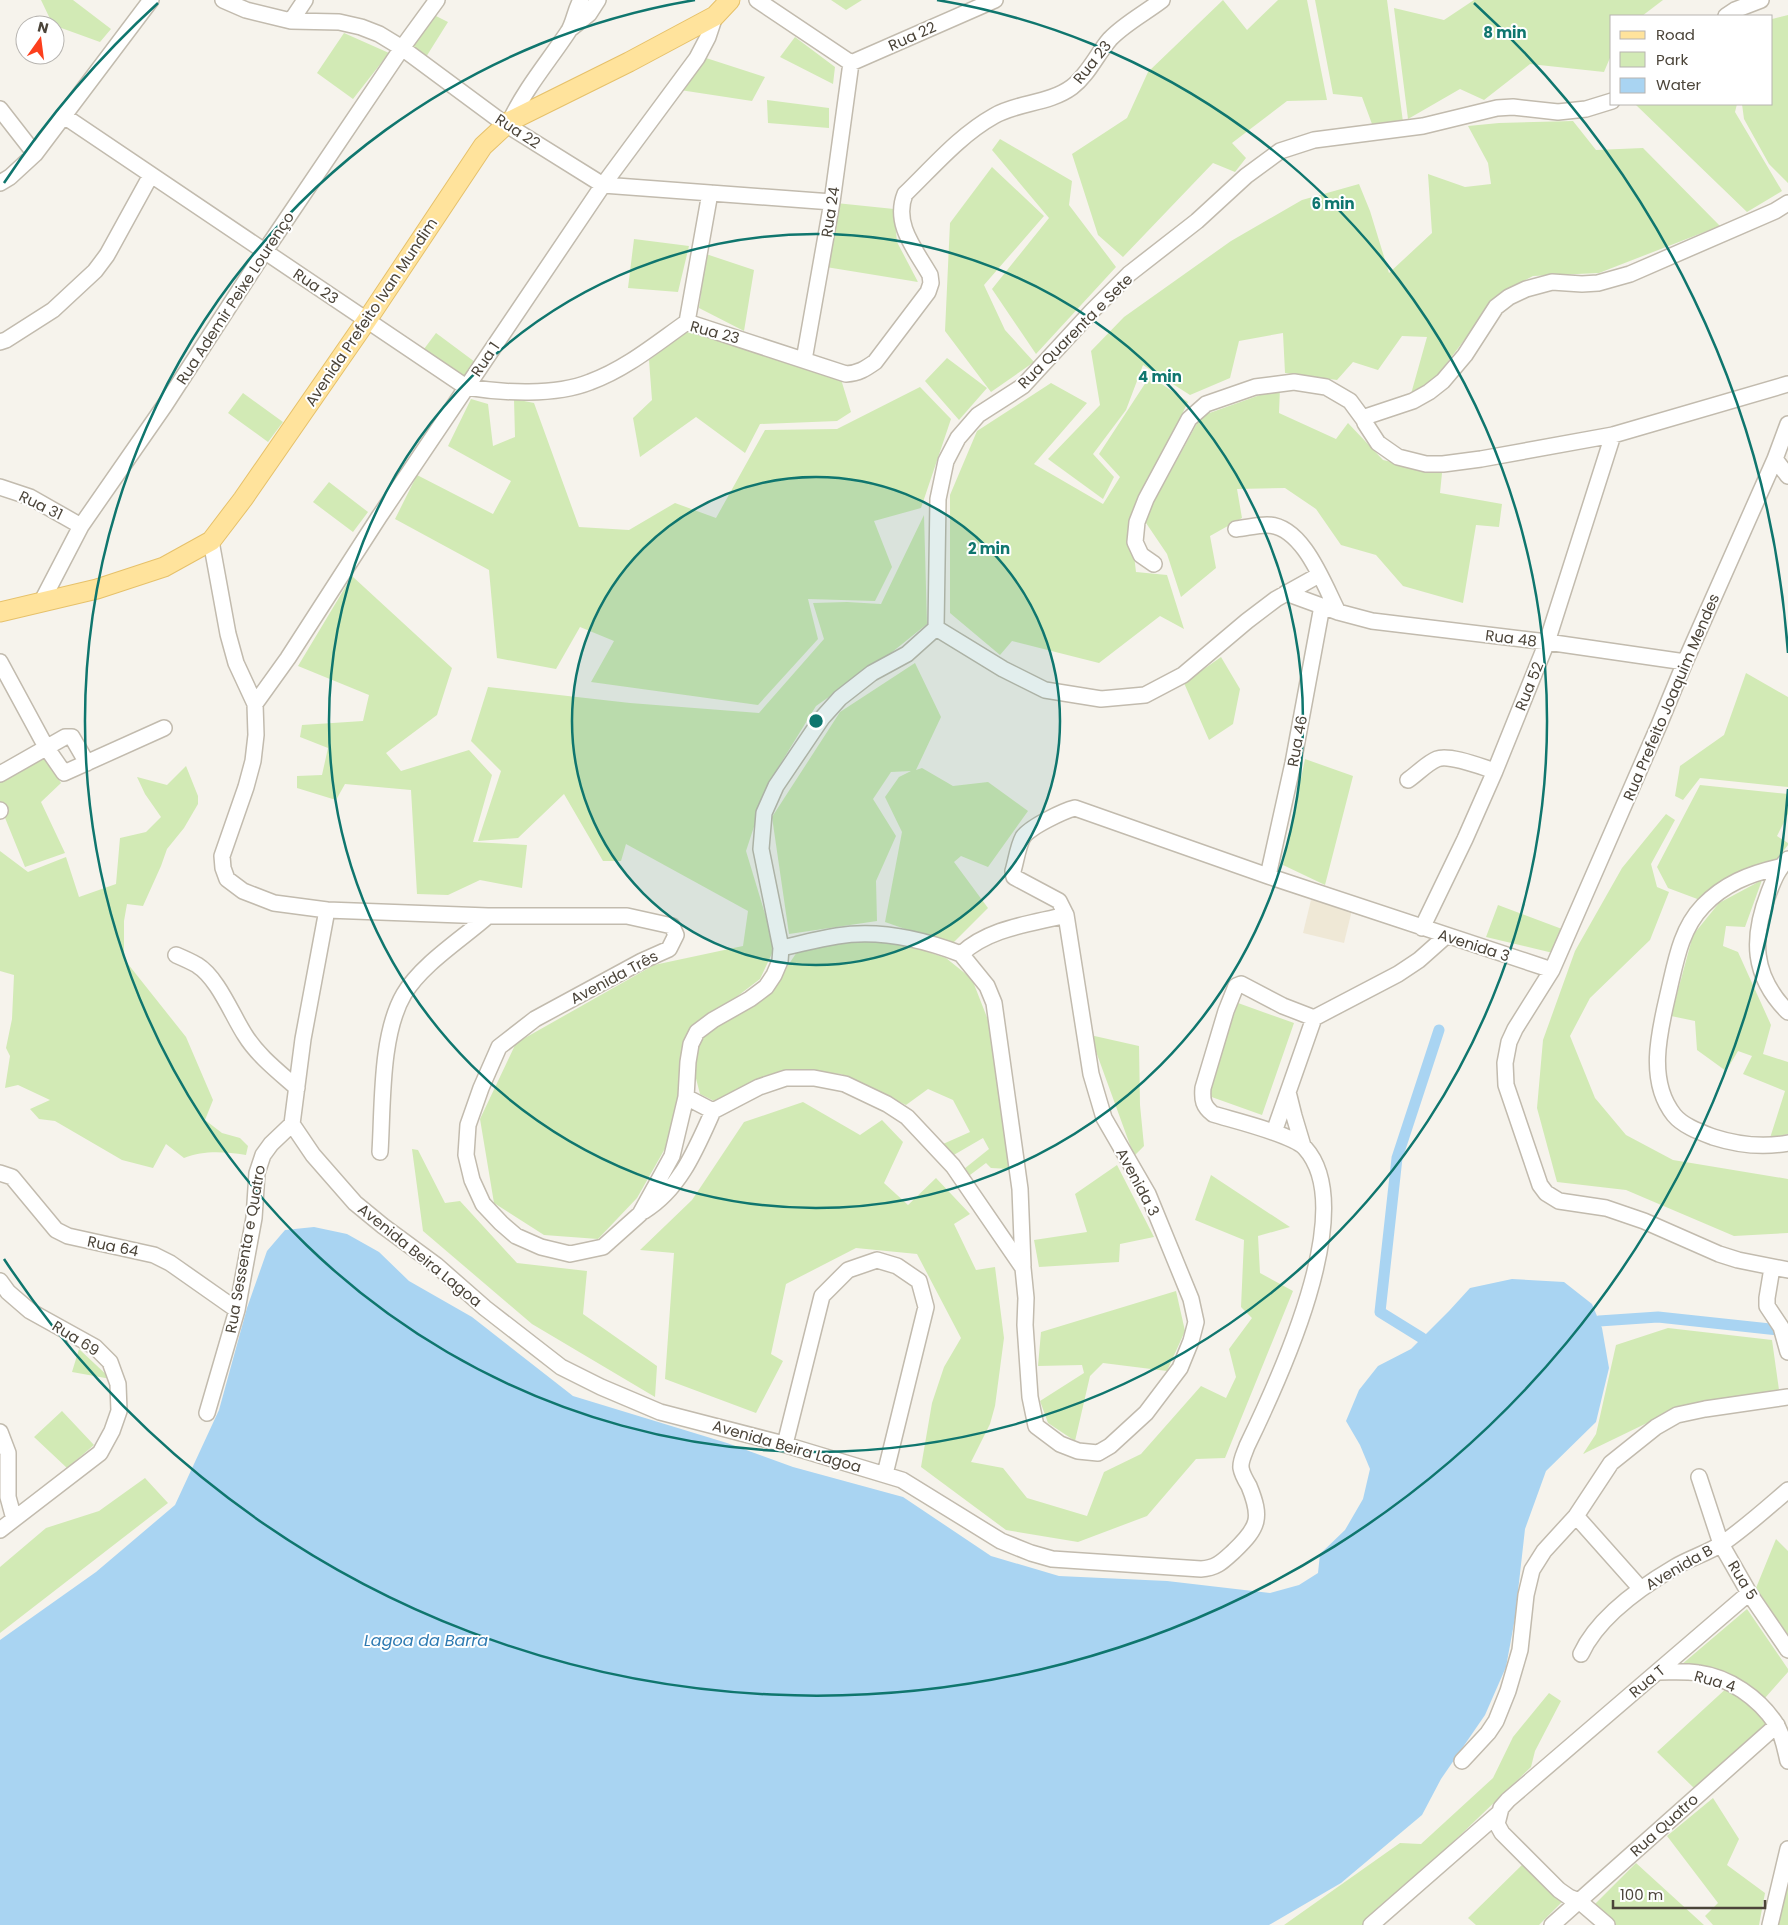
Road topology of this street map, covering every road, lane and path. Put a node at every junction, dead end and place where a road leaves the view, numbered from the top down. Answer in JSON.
{"nodes":[{"id":1,"x":151,"y":0,"type":"edge"},
{"id":2,"x":223,"y":0,"type":"edge"},
{"id":3,"x":305,"y":0,"type":"edge"},
{"id":4,"x":437,"y":0,"type":"edge"},
{"id":5,"x":582,"y":0,"type":"edge"},
{"id":6,"x":598,"y":0,"type":"edge"},
{"id":7,"x":730,"y":0,"type":"edge"},
{"id":8,"x":757,"y":0,"type":"edge"},
{"id":9,"x":995,"y":0,"type":"edge"},
{"id":10,"x":1162,"y":0,"type":"edge"},
{"id":11,"x":1761,"y":0,"type":"edge"},
{"id":12,"x":1728,"y":15,"type":"edge"},
{"id":13,"x":715,"y":16,"type":"junction"},
{"id":14,"x":290,"y":21,"type":"junction"},
{"id":15,"x":570,"y":30,"type":"junction"},
{"id":16,"x":402,"y":48,"type":"junction"},
{"id":17,"x":851,"y":63,"type":"junction"},
{"id":18,"x":537,"y":75,"type":"junction"},
{"id":19,"x":548,"y":102,"type":"junction"},
{"id":20,"x":1610,"y":102,"type":"edge"},
{"id":21,"x":0,"y":109,"type":"edge"},
{"id":22,"x":64,"y":116,"type":"junction"},
{"id":23,"x":508,"y":123,"type":"junction"},
{"id":24,"x":35,"y":154,"type":"junction"},
{"id":25,"x":151,"y":175,"type":"junction"},
{"id":26,"x":0,"y":183,"type":"edge"},
{"id":27,"x":603,"y":185,"type":"junction"},
{"id":28,"x":710,"y":193,"type":"junction"},
{"id":29,"x":832,"y":202,"type":"junction"},
{"id":30,"x":1788,"y":203,"type":"edge"},
{"id":31,"x":265,"y":251,"type":"junction"},
{"id":32,"x":367,"y":320,"type":"junction"},
{"id":33,"x":687,"y":322,"type":"junction"},
{"id":34,"x":0,"y":342,"type":"edge"},
{"id":35,"x":804,"y":360,"type":"junction"},
{"id":36,"x":1788,"y":384,"type":"edge"},
{"id":37,"x":466,"y":387,"type":"junction"},
{"id":38,"x":1364,"y":420,"type":"junction"},
{"id":39,"x":1788,"y":424,"type":"edge"},
{"id":40,"x":1613,"y":435,"type":"junction"},
{"id":41,"x":1775,"y":459,"type":"junction"},
{"id":42,"x":1788,"y":476,"type":"edge"},
{"id":43,"x":0,"y":487,"type":"edge"},
{"id":44,"x":81,"y":526,"type":"junction"},
{"id":45,"x":1236,"y":529,"type":"dead end"},
{"id":46,"x":210,"y":541,"type":"junction"},
{"id":47,"x":1154,"y":564,"type":"dead end"},
{"id":48,"x":1319,"y":575,"type":"junction"},
{"id":49,"x":1286,"y":593,"type":"junction"},
{"id":50,"x":42,"y":601,"type":"junction"},
{"id":51,"x":1322,"y":606,"type":"junction"},
{"id":52,"x":5,"y":608,"type":"edge"},
{"id":53,"x":1338,"y":612,"type":"junction"},
{"id":54,"x":936,"y":628,"type":"junction"},
{"id":55,"x":1547,"y":642,"type":"junction"},
{"id":56,"x":0,"y":662,"type":"edge"},
{"id":57,"x":1685,"y":662,"type":"junction"},
{"id":58,"x":255,"y":704,"type":"junction"},
{"id":59,"x":164,"y":728,"type":"dead end"},
{"id":60,"x":46,"y":747,"type":"junction"},
{"id":61,"x":88,"y":763,"type":"junction"},
{"id":62,"x":1495,"y":771,"type":"junction"},
{"id":63,"x":0,"y":774,"type":"edge"},
{"id":64,"x":1408,"y":780,"type":"dead end"},
{"id":65,"x":1784,"y":863,"type":"edge"},
{"id":66,"x":1268,"y":876,"type":"junction"},
{"id":67,"x":327,"y":910,"type":"junction"},
{"id":68,"x":1066,"y":915,"type":"junction"},
{"id":69,"x":488,"y":916,"type":"junction"},
{"id":70,"x":1422,"y":928,"type":"junction"},
{"id":71,"x":1446,"y":936,"type":"junction"},
{"id":72,"x":781,"y":948,"type":"junction"},
{"id":73,"x":961,"y":954,"type":"junction"},
{"id":74,"x":176,"y":955,"type":"dead end"},
{"id":75,"x":1552,"y":970,"type":"junction"},
{"id":76,"x":1788,"y":1012,"type":"edge"},
{"id":77,"x":1314,"y":1018,"type":"junction"},
{"id":78,"x":297,"y":1088,"type":"junction"},
{"id":79,"x":1288,"y":1092,"type":"junction"},
{"id":80,"x":686,"y":1097,"type":"junction"},
{"id":81,"x":713,"y":1111,"type":"junction"},
{"id":82,"x":292,"y":1124,"type":"junction"},
{"id":83,"x":1274,"y":1132,"type":"junction"},
{"id":84,"x":1788,"y":1143,"type":"edge"},
{"id":85,"x":1303,"y":1146,"type":"junction"},
{"id":86,"x":380,"y":1152,"type":"dead end"},
{"id":87,"x":0,"y":1173,"type":"edge"},
{"id":88,"x":640,"y":1214,"type":"junction"},
{"id":89,"x":1023,"y":1268,"type":"junction"},
{"id":90,"x":1772,"y":1268,"type":"junction"},
{"id":91,"x":1788,"y":1270,"type":"edge"},
{"id":92,"x":0,"y":1281,"type":"edge"},
{"id":93,"x":237,"y":1310,"type":"junction"},
{"id":94,"x":1788,"y":1352,"type":"edge"},
{"id":95,"x":1788,"y":1397,"type":"edge"},
{"id":96,"x":207,"y":1413,"type":"dead end"},
{"id":97,"x":0,"y":1432,"type":"edge"},
{"id":98,"x":785,"y":1444,"type":"junction"},
{"id":99,"x":885,"y":1474,"type":"junction"},
{"id":100,"x":1698,"y":1476,"type":"dead end"},
{"id":101,"x":1788,"y":1490,"type":"edge"},
{"id":102,"x":1576,"y":1516,"type":"junction"},
{"id":103,"x":14,"y":1519,"type":"junction"},
{"id":104,"x":0,"y":1530,"type":"edge"},
{"id":105,"x":1721,"y":1544,"type":"junction"},
{"id":106,"x":1641,"y":1589,"type":"junction"},
{"id":107,"x":1749,"y":1593,"type":"junction"},
{"id":108,"x":1788,"y":1650,"type":"edge"},
{"id":109,"x":1581,"y":1654,"type":"dead end"},
{"id":110,"x":1659,"y":1672,"type":"junction"},
{"id":111,"x":1777,"y":1725,"type":"junction"},
{"id":112,"x":1462,"y":1761,"type":"dead end"},
{"id":113,"x":1788,"y":1761,"type":"edge"},
{"id":114,"x":1498,"y":1814,"type":"junction"},
{"id":115,"x":1788,"y":1849,"type":"edge"},
{"id":116,"x":1579,"y":1901,"type":"junction"},
{"id":117,"x":1372,"y":1925,"type":"edge"},
{"id":118,"x":1552,"y":1925,"type":"edge"},
{"id":119,"x":1607,"y":1925,"type":"edge"},
{"id":120,"x":1770,"y":1925,"type":"edge"}],
"edges":[{"from":1,"to":22,"type":"street"},
{"from":2,"to":14,"type":"street","name":"Rua 22"},
{"from":3,"to":14,"type":"street"},
{"from":4,"to":16,"type":"street","name":"Rua Ademir Peixe Lourenço"},
{"from":5,"to":15,"type":"street"},
{"from":6,"to":15,"type":"street"},
{"from":7,"to":13,"type":"main road","name":"Avenida Prefeito Ivan Mundim"},
{"from":8,"to":17,"type":"street"},
{"from":9,"to":17,"type":"street","name":"Rua 22"},
{"from":10,"to":35,"type":"street","name":"Rua 23"},
{"from":11,"to":12,"type":"street"},
{"from":13,"to":19,"type":"main road","name":"Avenida Prefeito Ivan Mundim"},
{"from":13,"to":27,"type":"street","name":"Rua 1"},
{"from":14,"to":16,"type":"street","name":"Rua 22"},
{"from":15,"to":18,"type":"street"},
{"from":16,"to":23,"type":"street","name":"Rua 22"},
{"from":16,"to":31,"type":"street","name":"Rua Ademir Peixe Lourenço"},
{"from":17,"to":29,"type":"street","name":"Rua 24"},
{"from":18,"to":19,"type":"street"},
{"from":18,"to":23,"type":"street"},
{"from":19,"to":23,"type":"main road","name":"Avenida Prefeito Ivan Mundim"},
{"from":20,"to":54,"type":"street","name":"Rua Quarenta e Sete"},
{"from":21,"to":24,"type":"street"},
{"from":22,"to":24,"type":"street"},
{"from":22,"to":25,"type":"street","name":"Rua 23"},
{"from":23,"to":27,"type":"street","name":"Rua 22"},
{"from":23,"to":32,"type":"main road","name":"Avenida Prefeito Ivan Mundim"},
{"from":24,"to":26,"type":"street"},
{"from":25,"to":31,"type":"street","name":"Rua 23"},
{"from":25,"to":34,"type":"street"},
{"from":27,"to":28,"type":"street","name":"Rua 22"},
{"from":27,"to":37,"type":"street","name":"Rua 1"},
{"from":28,"to":29,"type":"street","name":"Rua 22"},
{"from":28,"to":33,"type":"street"},
{"from":29,"to":35,"type":"street","name":"Rua 24"},
{"from":30,"to":38,"type":"street"},
{"from":31,"to":32,"type":"street","name":"Rua 23"},
{"from":31,"to":44,"type":"street","name":"Rua Ademir Peixe Lourenço"},
{"from":32,"to":37,"type":"street","name":"Rua 23"},
{"from":32,"to":46,"type":"main road","name":"Avenida Prefeito Ivan Mundim"},
{"from":33,"to":35,"type":"street","name":"Rua 23"},
{"from":33,"to":37,"type":"street","name":"Rua 23"},
{"from":36,"to":40,"type":"street"},
{"from":37,"to":58,"type":"street","name":"Rua 1"},
{"from":38,"to":40,"type":"street"},
{"from":38,"to":47,"type":"street"},
{"from":39,"to":41,"type":"street","name":"Rua Prefeito Joaquim Mendes"},
{"from":40,"to":55,"type":"street","name":"Rua 52"},
{"from":41,"to":42,"type":"street"},
{"from":41,"to":57,"type":"street","name":"Rua Prefeito Joaquim Mendes"},
{"from":43,"to":44,"type":"street","name":"Rua 31"},
{"from":44,"to":50,"type":"street","name":"Rua Ademir Peixe Lourenço"},
{"from":45,"to":48,"type":"street"},
{"from":46,"to":50,"type":"main road","name":"Avenida Prefeito Ivan Mundim"},
{"from":46,"to":58,"type":"street"},
{"from":48,"to":49,"type":"street"},
{"from":48,"to":53,"type":"street"},
{"from":49,"to":51,"type":"street","name":"Rua 48"},
{"from":49,"to":54,"type":"street"},
{"from":50,"to":52,"type":"main road","name":"Avenida Prefeito Ivan Mundim"},
{"from":51,"to":53,"type":"street","name":"Rua 48"},
{"from":51,"to":66,"type":"street","name":"Rua 46"},
{"from":53,"to":55,"type":"street","name":"Rua 48"},
{"from":54,"to":72,"type":"street"},
{"from":55,"to":57,"type":"street","name":"Rua 48"},
{"from":55,"to":62,"type":"street","name":"Rua 52"},
{"from":56,"to":60,"type":"street"},
{"from":57,"to":75,"type":"street","name":"Rua Prefeito Joaquim Mendes"},
{"from":58,"to":67,"type":"street"},
{"from":59,"to":61,"type":"street"},
{"from":60,"to":61,"type":"street"},
{"from":60,"to":61,"type":"street"},
{"from":60,"to":63,"type":"street"},
{"from":62,"to":64,"type":"street"},
{"from":62,"to":70,"type":"street","name":"Rua 52"},
{"from":65,"to":76,"type":"street"},
{"from":65,"to":84,"type":"street"},
{"from":66,"to":68,"type":"street","name":"Avenida 3"},
{"from":66,"to":70,"type":"street","name":"Avenida 3"},
{"from":67,"to":69,"type":"street","name":"Avenida Três"},
{"from":67,"to":78,"type":"street"},
{"from":68,"to":73,"type":"street"},
{"from":68,"to":89,"type":"street","name":"Avenida 3"},
{"from":69,"to":86,"type":"street"},
{"from":69,"to":88,"type":"street","name":"Avenida Três"},
{"from":70,"to":71,"type":"street","name":"Avenida 3"},
{"from":71,"to":75,"type":"street","name":"Avenida 3"},
{"from":71,"to":77,"type":"street"},
{"from":72,"to":73,"type":"street"},
{"from":72,"to":80,"type":"street"},
{"from":73,"to":89,"type":"street"},
{"from":74,"to":78,"type":"street"},
{"from":75,"to":90,"type":"street","name":"Rua Prefeito Joaquim Mendes"},
{"from":77,"to":79,"type":"street"},
{"from":77,"to":83,"type":"street"},
{"from":78,"to":82,"type":"street"},
{"from":79,"to":83,"type":"street"},
{"from":79,"to":85,"type":"street"},
{"from":80,"to":81,"type":"street"},
{"from":80,"to":88,"type":"street"},
{"from":81,"to":88,"type":"street"},
{"from":81,"to":89,"type":"street","name":"Avenida 3"},
{"from":82,"to":93,"type":"street","name":"Rua Sessenta e Quatro"},
{"from":82,"to":98,"type":"street","name":"Avenida Beira Lagoa"},
{"from":83,"to":85,"type":"street"},
{"from":85,"to":99,"type":"street","name":"Avenida Beira Lagoa"},
{"from":87,"to":93,"type":"street","name":"Rua 64"},
{"from":90,"to":91,"type":"street","name":"Rua Prefeito Joaquim Mendes"},
{"from":90,"to":94,"type":"street"},
{"from":92,"to":103,"type":"street","name":"Rua 69"},
{"from":93,"to":96,"type":"street","name":"Rua Sessenta e Quatro"},
{"from":95,"to":102,"type":"street"},
{"from":97,"to":103,"type":"street"},
{"from":98,"to":99,"type":"street","name":"Avenida Beira Lagoa"},
{"from":98,"to":99,"type":"street"},
{"from":100,"to":105,"type":"street","name":"Rua 5"},
{"from":101,"to":105,"type":"street","name":"Avenida B"},
{"from":102,"to":106,"type":"street"},
{"from":102,"to":112,"type":"street"},
{"from":103,"to":104,"type":"street","name":"Rua 69"},
{"from":105,"to":106,"type":"street","name":"Avenida B"},
{"from":105,"to":107,"type":"street","name":"Rua 5"},
{"from":106,"to":109,"type":"street","name":"Avenida B"},
{"from":107,"to":108,"type":"street","name":"Rua 5"},
{"from":107,"to":110,"type":"street","name":"Rua T"},
{"from":110,"to":111,"type":"street","name":"Rua 4"},
{"from":110,"to":114,"type":"street","name":"Rua T"},
{"from":111,"to":113,"type":"street","name":"Rua 4"},
{"from":111,"to":116,"type":"street","name":"Rua Quatro"},
{"from":114,"to":116,"type":"street"},
{"from":114,"to":117,"type":"street","name":"Rua T"},
{"from":115,"to":120,"type":"street"},
{"from":116,"to":118,"type":"street","name":"Rua Quatro"},
{"from":116,"to":119,"type":"street"}]}
